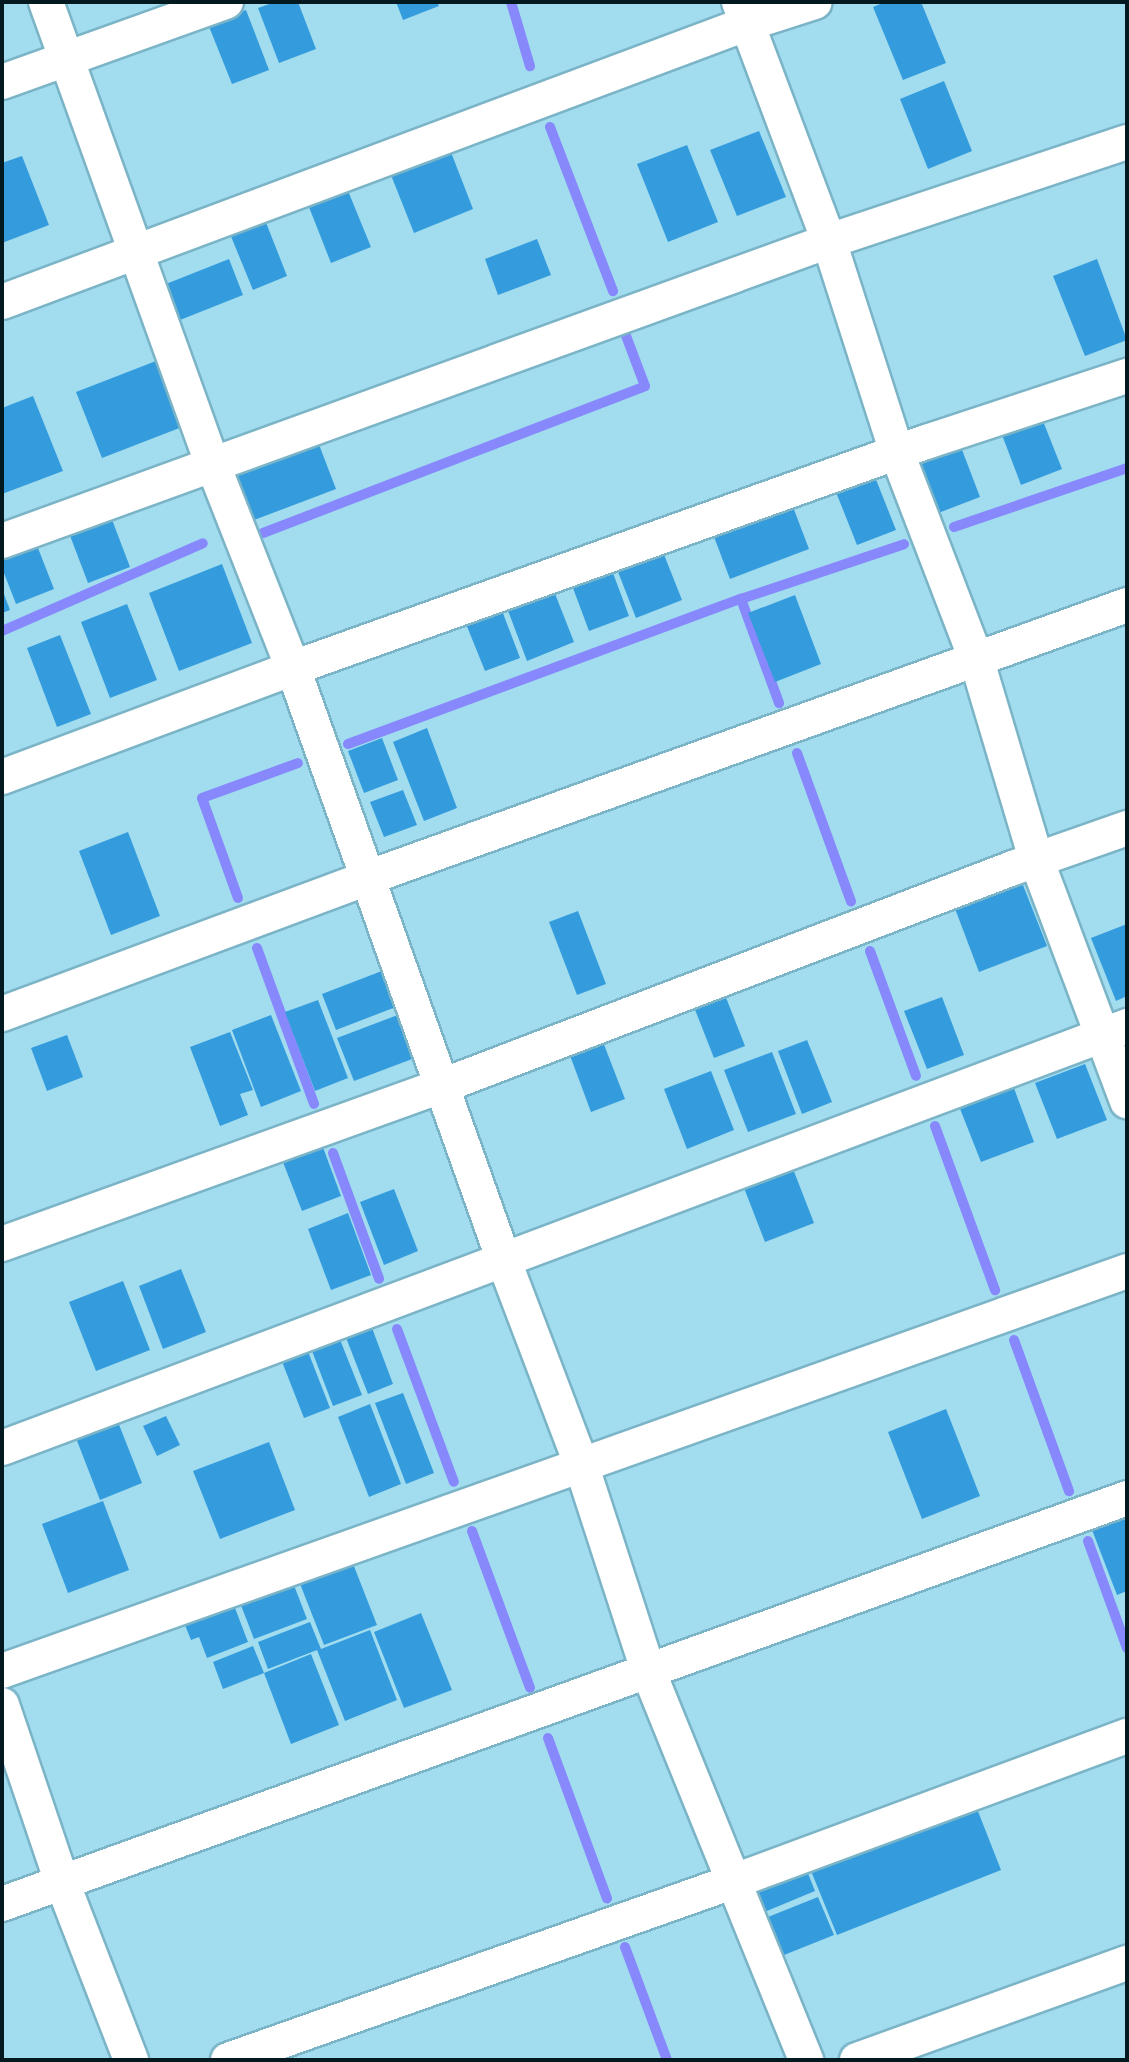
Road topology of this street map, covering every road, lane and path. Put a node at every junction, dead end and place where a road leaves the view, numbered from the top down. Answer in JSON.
{"nodes":[{"id":1,"x":46,"y":2,"type":"edge"},
{"id":2,"x":226,"y":2,"type":"edge"},
{"id":3,"x":815,"y":2,"type":"edge"},
{"id":4,"x":742,"y":13,"type":"edge"},
{"id":5,"x":66,"y":59,"type":"junction"},
{"id":6,"x":2,"y":82,"type":"edge"},
{"id":7,"x":1127,"y":142,"type":"edge"},
{"id":8,"x":829,"y":241,"type":"junction"},
{"id":9,"x":138,"y":254,"type":"junction"},
{"id":10,"x":2,"y":302,"type":"edge"},
{"id":11,"x":1127,"y":376,"type":"edge"},
{"id":12,"x":897,"y":453,"type":"junction"},
{"id":13,"x":213,"y":465,"type":"junction"},
{"id":14,"x":2,"y":541,"type":"edge"},
{"id":15,"x":1127,"y":605,"type":"edge"},
{"id":16,"x":977,"y":661,"type":"junction"},
{"id":17,"x":293,"y":668,"type":"junction"},
{"id":18,"x":2,"y":777,"type":"edge"},
{"id":19,"x":1127,"y":828,"type":"edge"},
{"id":20,"x":1036,"y":859,"type":"junction"},
{"id":21,"x":367,"y":878,"type":"junction"},
{"id":22,"x":2,"y":1014,"type":"edge"},
{"id":23,"x":1115,"y":1030,"type":"edge"},
{"id":24,"x":442,"y":1086,"type":"junction"},
{"id":25,"x":1127,"y":1101,"type":"edge"},
{"id":26,"x":2,"y":1244,"type":"edge"},
{"id":27,"x":504,"y":1261,"type":"junction"},
{"id":28,"x":1127,"y":1271,"type":"edge"},
{"id":29,"x":2,"y":1448,"type":"edge"},
{"id":30,"x":581,"y":1464,"type":"junction"},
{"id":31,"x":1127,"y":1498,"type":"edge"},
{"id":32,"x":2,"y":1671,"type":"edge"},
{"id":33,"x":649,"y":1673,"type":"junction"},
{"id":34,"x":2,"y":1705,"type":"edge"},
{"id":35,"x":1127,"y":1736,"type":"edge"},
{"id":36,"x":62,"y":1882,"type":"junction"},
{"id":37,"x":732,"y":1882,"type":"junction"},
{"id":38,"x":2,"y":1904,"type":"edge"},
{"id":39,"x":1127,"y":1963,"type":"edge"},
{"id":40,"x":131,"y":2060,"type":"edge"},
{"id":41,"x":228,"y":2060,"type":"edge"},
{"id":42,"x":806,"y":2060,"type":"edge"},
{"id":43,"x":857,"y":2060,"type":"edge"}],
"edges":[{"from":1,"to":5,"type":"street"},
{"from":2,"to":5,"type":"street"},
{"from":3,"to":4,"type":"street"},
{"from":4,"to":8,"type":"street"},
{"from":4,"to":9,"type":"street"},
{"from":5,"to":6,"type":"street"},
{"from":5,"to":9,"type":"street"},
{"from":7,"to":8,"type":"street"},
{"from":8,"to":12,"type":"street"},
{"from":8,"to":13,"type":"street"},
{"from":9,"to":10,"type":"street"},
{"from":9,"to":13,"type":"street"},
{"from":11,"to":12,"type":"street"},
{"from":12,"to":16,"type":"street"},
{"from":12,"to":17,"type":"street"},
{"from":13,"to":14,"type":"street"},
{"from":13,"to":17,"type":"street"},
{"from":15,"to":16,"type":"street"},
{"from":16,"to":20,"type":"street"},
{"from":16,"to":21,"type":"street"},
{"from":17,"to":18,"type":"street"},
{"from":17,"to":21,"type":"street"},
{"from":19,"to":20,"type":"street"},
{"from":20,"to":23,"type":"street"},
{"from":20,"to":24,"type":"street"},
{"from":21,"to":22,"type":"street"},
{"from":21,"to":24,"type":"street"},
{"from":23,"to":25,"type":"street"},
{"from":23,"to":27,"type":"street"},
{"from":24,"to":26,"type":"street"},
{"from":24,"to":27,"type":"street"},
{"from":27,"to":29,"type":"street"},
{"from":27,"to":30,"type":"street"},
{"from":28,"to":30,"type":"street"},
{"from":30,"to":32,"type":"street"},
{"from":30,"to":33,"type":"street"},
{"from":31,"to":33,"type":"street"},
{"from":33,"to":36,"type":"street"},
{"from":33,"to":37,"type":"street"},
{"from":34,"to":36,"type":"street"},
{"from":35,"to":37,"type":"street"},
{"from":36,"to":38,"type":"street"},
{"from":36,"to":40,"type":"street"},
{"from":37,"to":41,"type":"street"},
{"from":37,"to":42,"type":"street"},
{"from":39,"to":43,"type":"street"}]}
